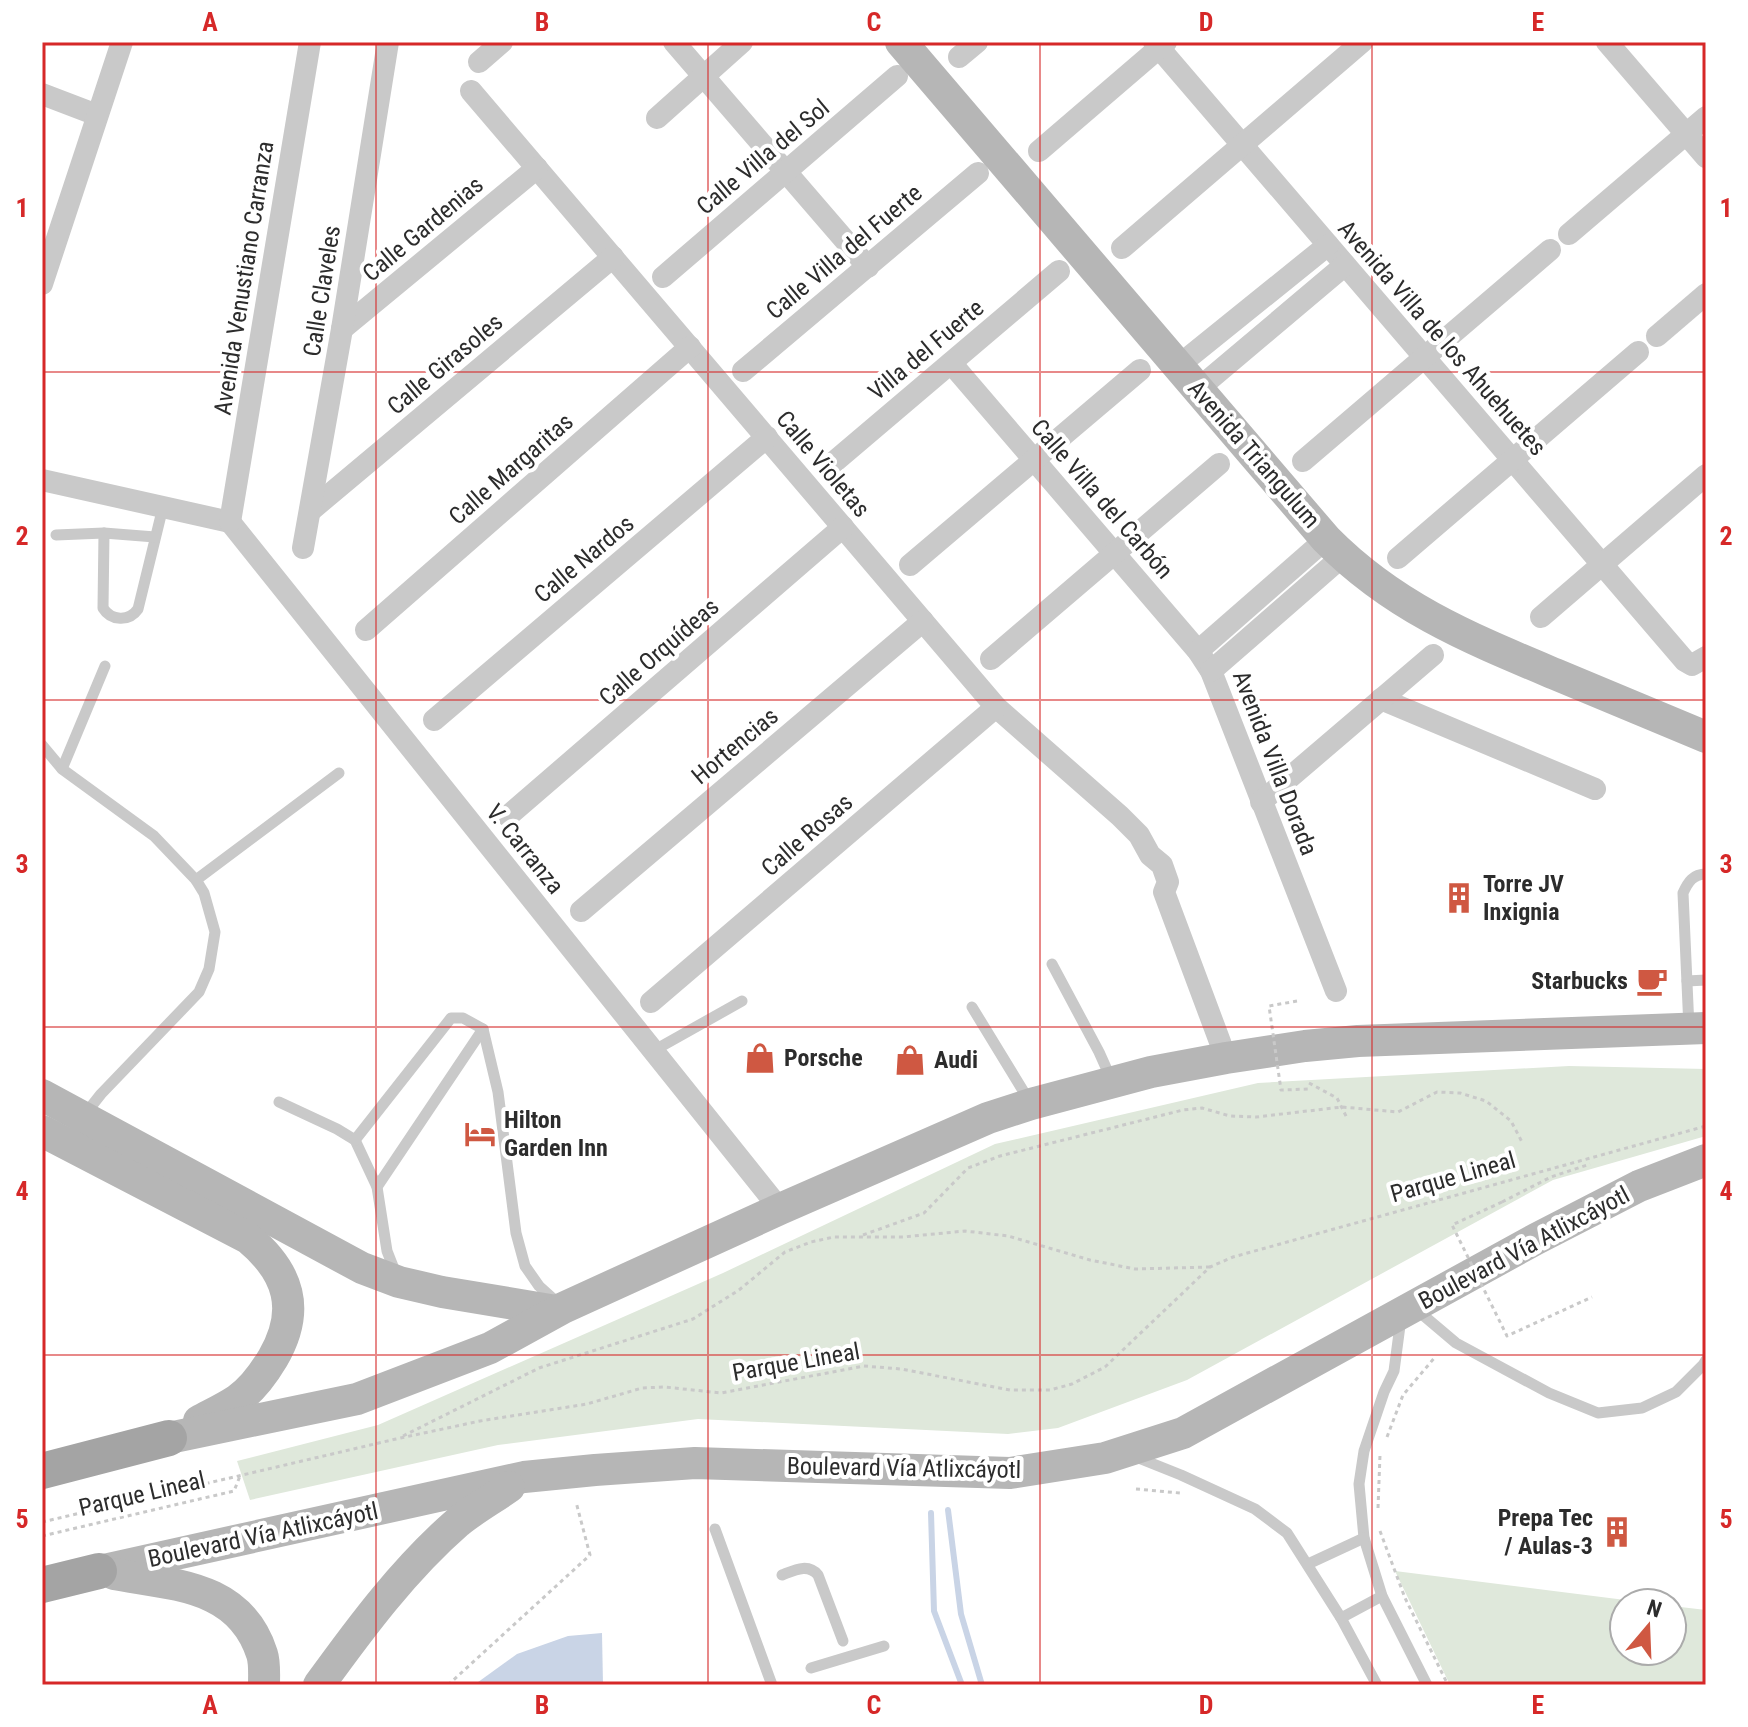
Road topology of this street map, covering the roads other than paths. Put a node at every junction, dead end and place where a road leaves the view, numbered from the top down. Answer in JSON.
{"nodes":[{"id":1,"x":122,"y":42,"type":"edge"},
{"id":2,"x":310,"y":42,"type":"edge"},
{"id":3,"x":388,"y":42,"type":"edge"},
{"id":4,"x":502,"y":42,"type":"edge"},
{"id":5,"x":742,"y":42,"type":"edge"},
{"id":6,"x":901,"y":42,"type":"edge"},
{"id":7,"x":977,"y":42,"type":"edge"},
{"id":8,"x":1362,"y":42,"type":"edge"},
{"id":9,"x":1607,"y":42,"type":"edge"},
{"id":10,"x":1160,"y":44,"type":"edge"},
{"id":11,"x":685,"y":46,"type":"edge"},
{"id":12,"x":959,"y":57,"type":"dead end"},
{"id":13,"x":479,"y":62,"type":"dead end"},
{"id":14,"x":897,"y":76,"type":"dead end"},
{"id":15,"x":704,"y":77,"type":"junction"},
{"id":16,"x":471,"y":91,"type":"dead end"},
{"id":17,"x":42,"y":94,"type":"edge"},
{"id":18,"x":97,"y":115,"type":"junction"},
{"id":19,"x":1706,"y":117,"type":"edge"},
{"id":20,"x":657,"y":118,"type":"dead end"},
{"id":21,"x":1686,"y":134,"type":"junction"},
{"id":22,"x":1242,"y":145,"type":"junction"},
{"id":23,"x":1039,"y":151,"type":"dead end"},
{"id":24,"x":1706,"y":157,"type":"edge"},
{"id":25,"x":537,"y":168,"type":"junction"},
{"id":26,"x":786,"y":172,"type":"junction"},
{"id":27,"x":978,"y":173,"type":"dead end"},
{"id":28,"x":1569,"y":234,"type":"dead end"},
{"id":29,"x":1328,"y":245,"type":"junction"},
{"id":30,"x":1122,"y":248,"type":"dead end"},
{"id":31,"x":1550,"y":250,"type":"dead end"},
{"id":32,"x":613,"y":257,"type":"junction"},
{"id":33,"x":1345,"y":265,"type":"junction"},
{"id":34,"x":868,"y":267,"type":"junction"},
{"id":35,"x":1059,"y":271,"type":"dead end"},
{"id":36,"x":663,"y":277,"type":"dead end"},
{"id":37,"x":42,"y":284,"type":"edge"},
{"id":38,"x":1706,"y":294,"type":"edge"},
{"id":39,"x":342,"y":329,"type":"junction"},
{"id":40,"x":1657,"y":336,"type":"dead end"},
{"id":41,"x":690,"y":347,"type":"junction"},
{"id":42,"x":1638,"y":352,"type":"dead end"},
{"id":43,"x":1424,"y":357,"type":"junction"},
{"id":44,"x":951,"y":363,"type":"junction"},
{"id":45,"x":1140,"y":370,"type":"dead end"},
{"id":46,"x":743,"y":371,"type":"dead end"},
{"id":47,"x":1188,"y":377,"type":"junction"},
{"id":48,"x":767,"y":437,"type":"junction"},
{"id":49,"x":1034,"y":460,"type":"junction"},
{"id":50,"x":1512,"y":460,"type":"junction"},
{"id":51,"x":1303,"y":461,"type":"dead end"},
{"id":52,"x":1219,"y":464,"type":"dead end"},
{"id":53,"x":827,"y":468,"type":"dead end"},
{"id":54,"x":1706,"y":475,"type":"edge"},
{"id":55,"x":42,"y":480,"type":"edge"},
{"id":56,"x":163,"y":507,"type":"junction"},
{"id":57,"x":310,"y":511,"type":"junction"},
{"id":58,"x":230,"y":522,"type":"junction"},
{"id":59,"x":843,"y":527,"type":"junction"},
{"id":60,"x":104,"y":533,"type":"junction"},
{"id":61,"x":56,"y":535,"type":"dead end"},
{"id":62,"x":155,"y":537,"type":"junction"},
{"id":63,"x":1335,"y":547,"type":"junction"},
{"id":64,"x":303,"y":548,"type":"dead end"},
{"id":65,"x":1114,"y":554,"type":"junction"},
{"id":66,"x":1398,"y":558,"type":"dead end"},
{"id":67,"x":1602,"y":564,"type":"junction"},
{"id":68,"x":910,"y":565,"type":"dead end"},
{"id":69,"x":1541,"y":617,"type":"dead end"},
{"id":70,"x":923,"y":621,"type":"junction"},
{"id":71,"x":366,"y":630,"type":"dead end"},
{"id":72,"x":1198,"y":651,"type":"junction"},
{"id":73,"x":1433,"y":655,"type":"dead end"},
{"id":74,"x":991,"y":659,"type":"dead end"},
{"id":75,"x":1699,"y":661,"type":"edge"},
{"id":76,"x":105,"y":666,"type":"dead end"},
{"id":77,"x":1211,"y":671,"type":"junction"},
{"id":78,"x":1381,"y":699,"type":"junction"},
{"id":79,"x":996,"y":707,"type":"junction"},
{"id":80,"x":434,"y":720,"type":"dead end"},
{"id":81,"x":1706,"y":737,"type":"edge"},
{"id":82,"x":42,"y":745,"type":"edge"},
{"id":83,"x":62,"y":769,"type":"junction"},
{"id":84,"x":339,"y":773,"type":"dead end"},
{"id":85,"x":1595,"y":789,"type":"dead end"},
{"id":86,"x":1261,"y":802,"type":"junction"},
{"id":87,"x":508,"y":816,"type":"dead end"},
{"id":88,"x":1706,"y":874,"type":"edge"},
{"id":89,"x":196,"y":880,"type":"junction"},
{"id":90,"x":581,"y":911,"type":"dead end"},
{"id":91,"x":1052,"y":964,"type":"dead end"},
{"id":92,"x":1706,"y":980,"type":"edge"},
{"id":93,"x":1687,"y":981,"type":"junction"},
{"id":94,"x":1336,"y":991,"type":"dead end"},
{"id":95,"x":742,"y":1001,"type":"dead end"},
{"id":96,"x":651,"y":1002,"type":"dead end"},
{"id":97,"x":972,"y":1007,"type":"dead end"},
{"id":98,"x":1698,"y":1028,"type":"edge"},
{"id":99,"x":483,"y":1029,"type":"junction"},
{"id":100,"x":653,"y":1051,"type":"junction"},
{"id":101,"x":1226,"y":1058,"type":"junction"},
{"id":102,"x":1112,"y":1081,"type":"junction"},
{"id":103,"x":42,"y":1095,"type":"edge"},
{"id":104,"x":279,"y":1102,"type":"dead end"},
{"id":105,"x":1031,"y":1104,"type":"junction"},
{"id":106,"x":83,"y":1117,"type":"junction"},
{"id":107,"x":42,"y":1131,"type":"edge"},
{"id":108,"x":355,"y":1140,"type":"junction"},
{"id":109,"x":1706,"y":1160,"type":"edge"},
{"id":110,"x":377,"y":1187,"type":"junction"},
{"id":111,"x":780,"y":1209,"type":"junction"},
{"id":112,"x":399,"y":1282,"type":"junction"},
{"id":113,"x":559,"y":1309,"type":"junction"},
{"id":114,"x":1408,"y":1309,"type":"junction"},
{"id":115,"x":1706,"y":1360,"type":"edge"},
{"id":116,"x":169,"y":1438,"type":"junction"},
{"id":117,"x":1126,"y":1453,"type":"junction"},
{"id":118,"x":42,"y":1471,"type":"edge"},
{"id":119,"x":524,"y":1477,"type":"junction"},
{"id":120,"x":715,"y":1529,"type":"dead end"},
{"id":121,"x":1364,"y":1538,"type":"junction"},
{"id":122,"x":1308,"y":1564,"type":"junction"},
{"id":123,"x":99,"y":1571,"type":"junction"},
{"id":124,"x":782,"y":1575,"type":"dead end"},
{"id":125,"x":42,"y":1585,"type":"edge"},
{"id":126,"x":1382,"y":1596,"type":"junction"},
{"id":127,"x":1341,"y":1618,"type":"junction"},
{"id":128,"x":843,"y":1641,"type":"dead end"},
{"id":129,"x":884,"y":1646,"type":"dead end"},
{"id":130,"x":811,"y":1668,"type":"dead end"},
{"id":131,"x":264,"y":1685,"type":"edge"},
{"id":132,"x":319,"y":1685,"type":"edge"},
{"id":133,"x":772,"y":1685,"type":"edge"},
{"id":134,"x":1377,"y":1685,"type":"edge"},
{"id":135,"x":1427,"y":1685,"type":"edge"}],
"edges":[{"from":1,"to":18,"type":"street"},
{"from":2,"to":58,"type":"street","name":"Avenida Venustiano Carranza"},
{"from":3,"to":39,"type":"street","name":"Calle Claveles"},
{"from":4,"to":13,"type":"street"},
{"from":5,"to":15,"type":"street"},
{"from":6,"to":47,"type":"main road","name":"Avenida Triangulum"},
{"from":7,"to":12,"type":"street"},
{"from":8,"to":22,"type":"street"},
{"from":9,"to":21,"type":"street"},
{"from":10,"to":22,"type":"street","name":"Avenida Villa de los Ahuehuetes"},
{"from":10,"to":23,"type":"street"},
{"from":11,"to":15,"type":"street"},
{"from":14,"to":26,"type":"street","name":"Calle Villa del Sol"},
{"from":15,"to":20,"type":"street"},
{"from":15,"to":26,"type":"street"},
{"from":16,"to":25,"type":"street","name":"Calle Violetas"},
{"from":17,"to":18,"type":"street"},
{"from":18,"to":37,"type":"street"},
{"from":19,"to":21,"type":"street"},
{"from":21,"to":24,"type":"street"},
{"from":21,"to":28,"type":"street"},
{"from":22,"to":29,"type":"street","name":"Avenida Villa de los Ahuehuetes"},
{"from":22,"to":30,"type":"street"},
{"from":25,"to":32,"type":"street","name":"Calle Violetas"},
{"from":25,"to":39,"type":"street","name":"Calle Gardenias"},
{"from":26,"to":34,"type":"street"},
{"from":26,"to":36,"type":"street","name":"Calle Villa del Sol"},
{"from":27,"to":34,"type":"street","name":"Calle Villa del Fuerte"},
{"from":29,"to":33,"type":"street","name":"Avenida Villa de los Ahuehuetes"},
{"from":29,"to":47,"type":"street"},
{"from":31,"to":43,"type":"street"},
{"from":32,"to":41,"type":"street","name":"Calle Violetas"},
{"from":32,"to":57,"type":"street","name":"Calle Girasoles"},
{"from":33,"to":43,"type":"street","name":"Avenida Villa de los Ahuehuetes"},
{"from":33,"to":47,"type":"street"},
{"from":34,"to":46,"type":"street","name":"Calle Villa del Fuerte"},
{"from":35,"to":44,"type":"street","name":"Villa del Fuerte"},
{"from":38,"to":40,"type":"street"},
{"from":39,"to":57,"type":"street","name":"Calle Claveles"},
{"from":41,"to":48,"type":"street","name":"Calle Violetas"},
{"from":41,"to":71,"type":"street","name":"Calle Margaritas"},
{"from":42,"to":50,"type":"street"},
{"from":43,"to":50,"type":"street","name":"Avenida Villa de los Ahuehuetes"},
{"from":43,"to":51,"type":"street"},
{"from":44,"to":49,"type":"street","name":"Calle Villa del Carbón"},
{"from":44,"to":53,"type":"street","name":"Villa del Fuerte"},
{"from":45,"to":49,"type":"street"},
{"from":47,"to":63,"type":"main road","name":"Avenida Triangulum"},
{"from":48,"to":59,"type":"street","name":"Calle Violetas"},
{"from":48,"to":80,"type":"street","name":"Calle Nardos"},
{"from":49,"to":65,"type":"street","name":"Calle Villa del Carbón"},
{"from":49,"to":68,"type":"street"},
{"from":50,"to":66,"type":"street"},
{"from":50,"to":67,"type":"street","name":"Avenida Villa de los Ahuehuetes"},
{"from":52,"to":65,"type":"street"},
{"from":54,"to":67,"type":"street"},
{"from":55,"to":56,"type":"street"},
{"from":56,"to":58,"type":"street"},
{"from":56,"to":62,"type":"lane"},
{"from":57,"to":64,"type":"street","name":"Calle Claveles"},
{"from":58,"to":100,"type":"street","name":"V. Carranza"},
{"from":59,"to":70,"type":"street","name":"Calle Violetas"},
{"from":59,"to":87,"type":"street","name":"Calle Orquídeas"},
{"from":60,"to":61,"type":"lane"},
{"from":60,"to":62,"type":"lane"},
{"from":60,"to":62,"type":"lane"},
{"from":63,"to":72,"type":"street"},
{"from":63,"to":77,"type":"street","name":"Avenida Villa Dorada"},
{"from":63,"to":81,"type":"main road","name":"Avenida Triangulum"},
{"from":65,"to":72,"type":"street","name":"Calle Villa del Carbón"},
{"from":65,"to":74,"type":"street"},
{"from":67,"to":69,"type":"street"},
{"from":67,"to":75,"type":"street","name":"Avenida Villa de los Ahuehuetes"},
{"from":70,"to":79,"type":"street","name":"Calle Violetas"},
{"from":70,"to":90,"type":"street","name":"Hortencias"},
{"from":72,"to":77,"type":"street","name":"Calle Villa del Carbón"},
{"from":73,"to":78,"type":"street"},
{"from":76,"to":83,"type":"lane"},
{"from":77,"to":86,"type":"street","name":"Avenida Villa Dorada"},
{"from":78,"to":85,"type":"street"},
{"from":78,"to":86,"type":"street"},
{"from":79,"to":96,"type":"street","name":"Calle Rosas"},
{"from":79,"to":101,"type":"street","name":"Calle Violetas"},
{"from":82,"to":83,"type":"lane"},
{"from":83,"to":89,"type":"lane"},
{"from":84,"to":89,"type":"lane"},
{"from":86,"to":94,"type":"street","name":"Avenida Villa Dorada"},
{"from":88,"to":93,"type":"lane"},
{"from":89,"to":106,"type":"lane"},
{"from":91,"to":102,"type":"lane"},
{"from":92,"to":93,"type":"lane"},
{"from":93,"to":98,"type":"lane"},
{"from":95,"to":100,"type":"lane"},
{"from":97,"to":105,"type":"lane"},
{"from":98,"to":101,"type":"main road"},
{"from":99,"to":108,"type":"lane"},
{"from":99,"to":110,"type":"lane"},
{"from":99,"to":113,"type":"lane"},
{"from":100,"to":111,"type":"street","name":"V. Carranza"},
{"from":101,"to":102,"type":"main road"},
{"from":102,"to":105,"type":"main road"},
{"from":103,"to":106,"type":"main road"},
{"from":104,"to":108,"type":"lane"},
{"from":105,"to":111,"type":"main road"},
{"from":106,"to":112,"type":"main road"},
{"from":107,"to":116,"type":"main road"},
{"from":108,"to":110,"type":"lane"},
{"from":109,"to":114,"type":"main road","name":"Boulevard Vía Atlixcáyotl"},
{"from":110,"to":112,"type":"lane"},
{"from":111,"to":113,"type":"main road"},
{"from":112,"to":113,"type":"main road"},
{"from":113,"to":116,"type":"main road"},
{"from":114,"to":115,"type":"lane"},
{"from":114,"to":117,"type":"main road","name":"Boulevard Vía Atlixcáyotl"},
{"from":114,"to":121,"type":"lane"},
{"from":116,"to":118,"type":"main road"},
{"from":117,"to":119,"type":"main road","name":"Boulevard Vía Atlixcáyotl"},
{"from":117,"to":122,"type":"lane"},
{"from":119,"to":123,"type":"main road","name":"Boulevard Vía Atlixcáyotl"},
{"from":119,"to":132,"type":"main road"},
{"from":120,"to":133,"type":"lane"},
{"from":121,"to":122,"type":"lane"},
{"from":121,"to":126,"type":"lane"},
{"from":122,"to":127,"type":"lane"},
{"from":123,"to":125,"type":"main road","name":"Boulevard Vía Atlixcáyotl"},
{"from":123,"to":131,"type":"main road"},
{"from":124,"to":128,"type":"lane"},
{"from":126,"to":127,"type":"lane"},
{"from":126,"to":135,"type":"lane"},
{"from":127,"to":134,"type":"lane"},
{"from":129,"to":130,"type":"lane"}]}
